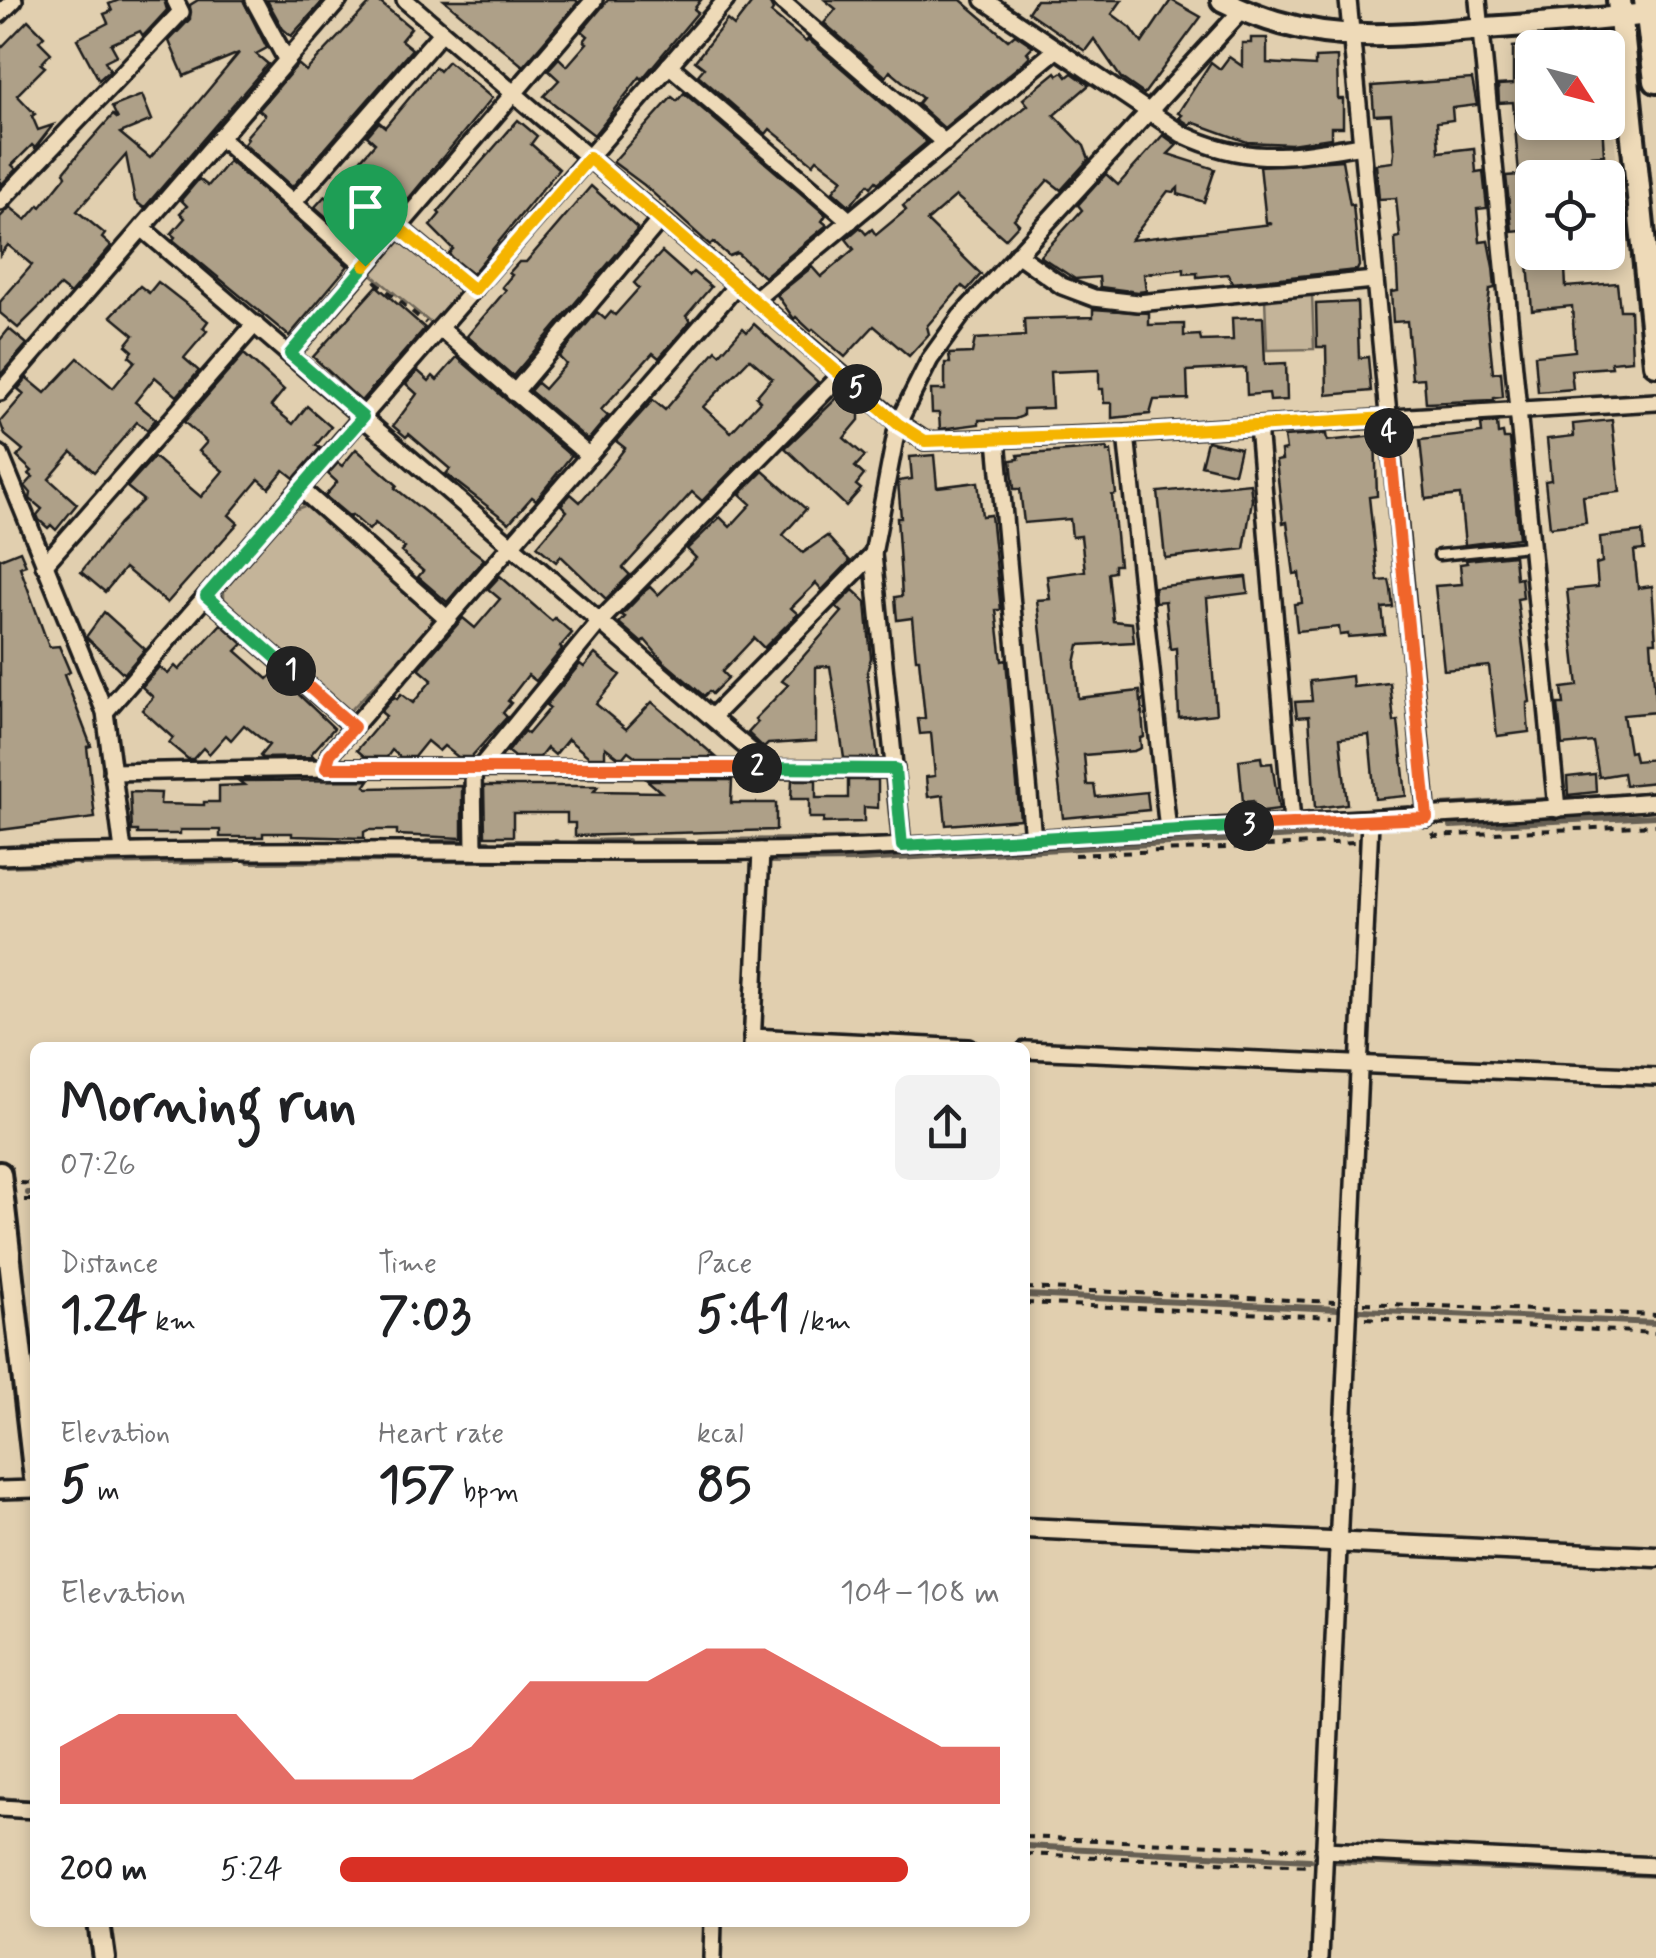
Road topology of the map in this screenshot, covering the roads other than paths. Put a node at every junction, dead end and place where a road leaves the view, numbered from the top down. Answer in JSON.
{"nodes":[{"id":1,"x":14,"y":0,"type":"edge"},
{"id":2,"x":175,"y":0,"type":"edge"},
{"id":3,"x":254,"y":0,"type":"edge"},
{"id":4,"x":339,"y":0,"type":"edge"},
{"id":5,"x":405,"y":0,"type":"edge"},
{"id":6,"x":594,"y":0,"type":"edge"},
{"id":7,"x":726,"y":0,"type":"edge"},
{"id":8,"x":780,"y":0,"type":"edge"},
{"id":9,"x":984,"y":0,"type":"edge"},
{"id":10,"x":1222,"y":0,"type":"edge"},
{"id":11,"x":1348,"y":0,"type":"edge"},
{"id":12,"x":1478,"y":0,"type":"edge"},
{"id":13,"x":1619,"y":9,"type":"edge"},
{"id":14,"x":1650,"y":9,"type":"edge"},
{"id":15,"x":1242,"y":10,"type":"junction"},
{"id":16,"x":0,"y":14,"type":"edge"},
{"id":17,"x":1480,"y":29,"type":"junction"},
{"id":18,"x":442,"y":32,"type":"junction"},
{"id":19,"x":1351,"y":36,"type":"junction"},
{"id":20,"x":1056,"y":50,"type":"junction"},
{"id":21,"x":286,"y":59,"type":"junction"},
{"id":22,"x":669,"y":65,"type":"junction"},
{"id":23,"x":1656,"y":81,"type":"edge"},
{"id":24,"x":514,"y":94,"type":"junction"},
{"id":25,"x":1149,"y":110,"type":"junction"},
{"id":26,"x":220,"y":138,"type":"junction"},
{"id":27,"x":946,"y":143,"type":"junction"},
{"id":28,"x":1362,"y":145,"type":"junction"},
{"id":29,"x":589,"y":158,"type":"junction"},
{"id":30,"x":0,"y":202,"type":"edge"},
{"id":31,"x":293,"y":203,"type":"junction"},
{"id":32,"x":660,"y":220,"type":"junction"},
{"id":33,"x":850,"y":221,"type":"junction"},
{"id":34,"x":398,"y":227,"type":"junction"},
{"id":35,"x":142,"y":228,"type":"junction"},
{"id":36,"x":1017,"y":254,"type":"junction"},
{"id":37,"x":364,"y":268,"type":"junction"},
{"id":38,"x":1374,"y":280,"type":"junction"},
{"id":39,"x":736,"y":285,"type":"junction"},
{"id":40,"x":474,"y":290,"type":"junction"},
{"id":41,"x":754,"y":300,"type":"junction"},
{"id":42,"x":254,"y":324,"type":"junction"},
{"id":43,"x":439,"y":330,"type":"junction"},
{"id":44,"x":290,"y":354,"type":"junction"},
{"id":45,"x":1656,"y":364,"type":"edge"},
{"id":46,"x":842,"y":375,"type":"junction"},
{"id":47,"x":0,"y":392,"type":"edge"},
{"id":48,"x":514,"y":393,"type":"junction"},
{"id":49,"x":1656,"y":402,"type":"edge"},
{"id":50,"x":1520,"y":411,"type":"junction"},
{"id":51,"x":363,"y":417,"type":"junction"},
{"id":52,"x":1387,"y":418,"type":"junction"},
{"id":53,"x":898,"y":424,"type":"junction"},
{"id":54,"x":1258,"y":426,"type":"junction"},
{"id":55,"x":1126,"y":434,"type":"junction"},
{"id":56,"x":998,"y":440,"type":"junction"},
{"id":57,"x":0,"y":454,"type":"edge"},
{"id":58,"x":588,"y":456,"type":"junction"},
{"id":59,"x":301,"y":488,"type":"junction"},
{"id":60,"x":512,"y":545,"type":"junction"},
{"id":61,"x":1533,"y":546,"type":"junction"},
{"id":62,"x":873,"y":554,"type":"junction"},
{"id":63,"x":1439,"y":555,"type":"dead end"},
{"id":64,"x":44,"y":566,"type":"junction"},
{"id":65,"x":206,"y":596,"type":"junction"},
{"id":66,"x":448,"y":618,"type":"junction"},
{"id":67,"x":600,"y":621,"type":"junction"},
{"id":68,"x":104,"y":712,"type":"junction"},
{"id":69,"x":712,"y":717,"type":"junction"},
{"id":70,"x":354,"y":727,"type":"junction"},
{"id":71,"x":326,"y":768,"type":"junction"},
{"id":72,"x":476,"y":768,"type":"junction"},
{"id":73,"x":758,"y":768,"type":"junction"},
{"id":74,"x":895,"y":769,"type":"junction"},
{"id":75,"x":112,"y":772,"type":"junction"},
{"id":76,"x":1656,"y":801,"type":"edge"},
{"id":77,"x":1558,"y":809,"type":"junction"},
{"id":78,"x":1427,"y":818,"type":"junction"},
{"id":79,"x":1370,"y":821,"type":"junction"},
{"id":80,"x":1292,"y":822,"type":"junction"},
{"id":81,"x":1168,"y":832,"type":"junction"},
{"id":82,"x":1034,"y":839,"type":"junction"},
{"id":83,"x":902,"y":846,"type":"junction"},
{"id":84,"x":761,"y":850,"type":"junction"},
{"id":85,"x":122,"y":851,"type":"junction"},
{"id":86,"x":474,"y":851,"type":"junction"},
{"id":87,"x":0,"y":856,"type":"edge"},
{"id":88,"x":752,"y":1042,"type":"edge"},
{"id":89,"x":1030,"y":1050,"type":"edge"},
{"id":90,"x":1360,"y":1066,"type":"junction"},
{"id":91,"x":1656,"y":1078,"type":"edge"},
{"id":92,"x":0,"y":1172,"type":"edge"},
{"id":93,"x":2,"y":1199,"type":"edge"},
{"id":94,"x":30,"y":1436,"type":"edge"},
{"id":95,"x":30,"y":1489,"type":"edge"},
{"id":96,"x":0,"y":1490,"type":"edge"},
{"id":97,"x":1030,"y":1528,"type":"edge"},
{"id":98,"x":1336,"y":1541,"type":"junction"},
{"id":99,"x":1656,"y":1557,"type":"edge"},
{"id":100,"x":0,"y":1808,"type":"edge"},
{"id":101,"x":30,"y":1810,"type":"edge"},
{"id":102,"x":1324,"y":1858,"type":"junction"},
{"id":103,"x":1656,"y":1866,"type":"edge"},
{"id":104,"x":100,"y":1927,"type":"edge"},
{"id":105,"x":713,"y":1927,"type":"edge"},
{"id":106,"x":104,"y":1958,"type":"edge"},
{"id":107,"x":712,"y":1958,"type":"edge"},
{"id":108,"x":1320,"y":1958,"type":"edge"}],
"edges":[{"from":1,"to":16,"type":"street"},
{"from":2,"to":30,"type":"street"},
{"from":3,"to":21,"type":"street"},
{"from":4,"to":21,"type":"street"},
{"from":5,"to":18,"type":"street"},
{"from":6,"to":24,"type":"street"},
{"from":7,"to":22,"type":"street"},
{"from":8,"to":27,"type":"street"},
{"from":9,"to":20,"type":"street"},
{"from":10,"to":15,"type":"main road"},
{"from":11,"to":19,"type":"street"},
{"from":12,"to":17,"type":"street"},
{"from":13,"to":14,"type":"main road"},
{"from":13,"to":17,"type":"main road"},
{"from":13,"to":45,"type":"main road"},
{"from":14,"to":23,"type":"main road"},
{"from":15,"to":19,"type":"main road"},
{"from":15,"to":25,"type":"street"},
{"from":17,"to":19,"type":"main road"},
{"from":17,"to":50,"type":"street"},
{"from":18,"to":24,"type":"street"},
{"from":18,"to":31,"type":"street"},
{"from":19,"to":28,"type":"street"},
{"from":20,"to":25,"type":"street"},
{"from":20,"to":27,"type":"street"},
{"from":21,"to":26,"type":"street"},
{"from":22,"to":29,"type":"street"},
{"from":22,"to":33,"type":"street"},
{"from":24,"to":29,"type":"street"},
{"from":24,"to":34,"type":"street"},
{"from":25,"to":28,"type":"street"},
{"from":25,"to":36,"type":"street"},
{"from":26,"to":31,"type":"street"},
{"from":26,"to":35,"type":"street"},
{"from":27,"to":33,"type":"street"},
{"from":28,"to":38,"type":"street"},
{"from":29,"to":32,"type":"street"},
{"from":29,"to":40,"type":"street"},
{"from":31,"to":37,"type":"street"},
{"from":32,"to":39,"type":"street"},
{"from":32,"to":48,"type":"street"},
{"from":33,"to":41,"type":"street"},
{"from":34,"to":37,"type":"street"},
{"from":34,"to":40,"type":"street"},
{"from":35,"to":42,"type":"street"},
{"from":35,"to":47,"type":"street"},
{"from":36,"to":38,"type":"street"},
{"from":36,"to":53,"type":"street"},
{"from":37,"to":44,"type":"street"},
{"from":38,"to":52,"type":"street"},
{"from":39,"to":41,"type":"street"},
{"from":39,"to":58,"type":"street"},
{"from":40,"to":43,"type":"street"},
{"from":41,"to":46,"type":"street"},
{"from":42,"to":44,"type":"street"},
{"from":42,"to":64,"type":"street"},
{"from":43,"to":48,"type":"street"},
{"from":43,"to":51,"type":"street"},
{"from":44,"to":51,"type":"street"},
{"from":46,"to":53,"type":"street"},
{"from":46,"to":67,"type":"street"},
{"from":48,"to":58,"type":"street"},
{"from":49,"to":50,"type":"street"},
{"from":50,"to":52,"type":"street"},
{"from":50,"to":61,"type":"street"},
{"from":51,"to":59,"type":"street"},
{"from":51,"to":60,"type":"street"},
{"from":52,"to":54,"type":"street"},
{"from":52,"to":78,"type":"street"},
{"from":53,"to":56,"type":"street"},
{"from":53,"to":62,"type":"street"},
{"from":54,"to":55,"type":"street"},
{"from":54,"to":80,"type":"street"},
{"from":55,"to":56,"type":"street"},
{"from":55,"to":81,"type":"street"},
{"from":56,"to":82,"type":"street"},
{"from":57,"to":64,"type":"street"},
{"from":58,"to":60,"type":"street"},
{"from":59,"to":65,"type":"street"},
{"from":59,"to":66,"type":"street"},
{"from":60,"to":66,"type":"street"},
{"from":60,"to":67,"type":"street"},
{"from":61,"to":63,"type":"lane"},
{"from":61,"to":77,"type":"street"},
{"from":62,"to":69,"type":"street"},
{"from":62,"to":74,"type":"street"},
{"from":64,"to":68,"type":"street"},
{"from":65,"to":68,"type":"street"},
{"from":65,"to":70,"type":"street"},
{"from":66,"to":70,"type":"street"},
{"from":67,"to":69,"type":"street"},
{"from":67,"to":72,"type":"street"},
{"from":68,"to":75,"type":"street"},
{"from":69,"to":73,"type":"street"},
{"from":70,"to":71,"type":"street"},
{"from":71,"to":72,"type":"street"},
{"from":71,"to":75,"type":"street"},
{"from":72,"to":73,"type":"street"},
{"from":72,"to":86,"type":"street"},
{"from":73,"to":74,"type":"street"},
{"from":74,"to":83,"type":"street"},
{"from":75,"to":85,"type":"street"},
{"from":76,"to":77,"type":"street"},
{"from":77,"to":78,"type":"street"},
{"from":78,"to":79,"type":"street"},
{"from":79,"to":80,"type":"street"},
{"from":79,"to":90,"type":"street"},
{"from":80,"to":81,"type":"street"},
{"from":81,"to":82,"type":"street"},
{"from":82,"to":83,"type":"street"},
{"from":83,"to":84,"type":"street"},
{"from":84,"to":86,"type":"street"},
{"from":84,"to":88,"type":"street"},
{"from":85,"to":86,"type":"street"},
{"from":85,"to":87,"type":"street"},
{"from":89,"to":90,"type":"street"},
{"from":90,"to":91,"type":"street"},
{"from":90,"to":98,"type":"street"},
{"from":92,"to":93,"type":"main road"},
{"from":93,"to":94,"type":"main road"},
{"from":95,"to":96,"type":"street"},
{"from":97,"to":98,"type":"street"},
{"from":98,"to":99,"type":"street"},
{"from":98,"to":102,"type":"street"},
{"from":100,"to":101,"type":"street"},
{"from":102,"to":103,"type":"street"},
{"from":102,"to":108,"type":"street"},
{"from":104,"to":106,"type":"main road"},
{"from":105,"to":107,"type":"street"}]}
